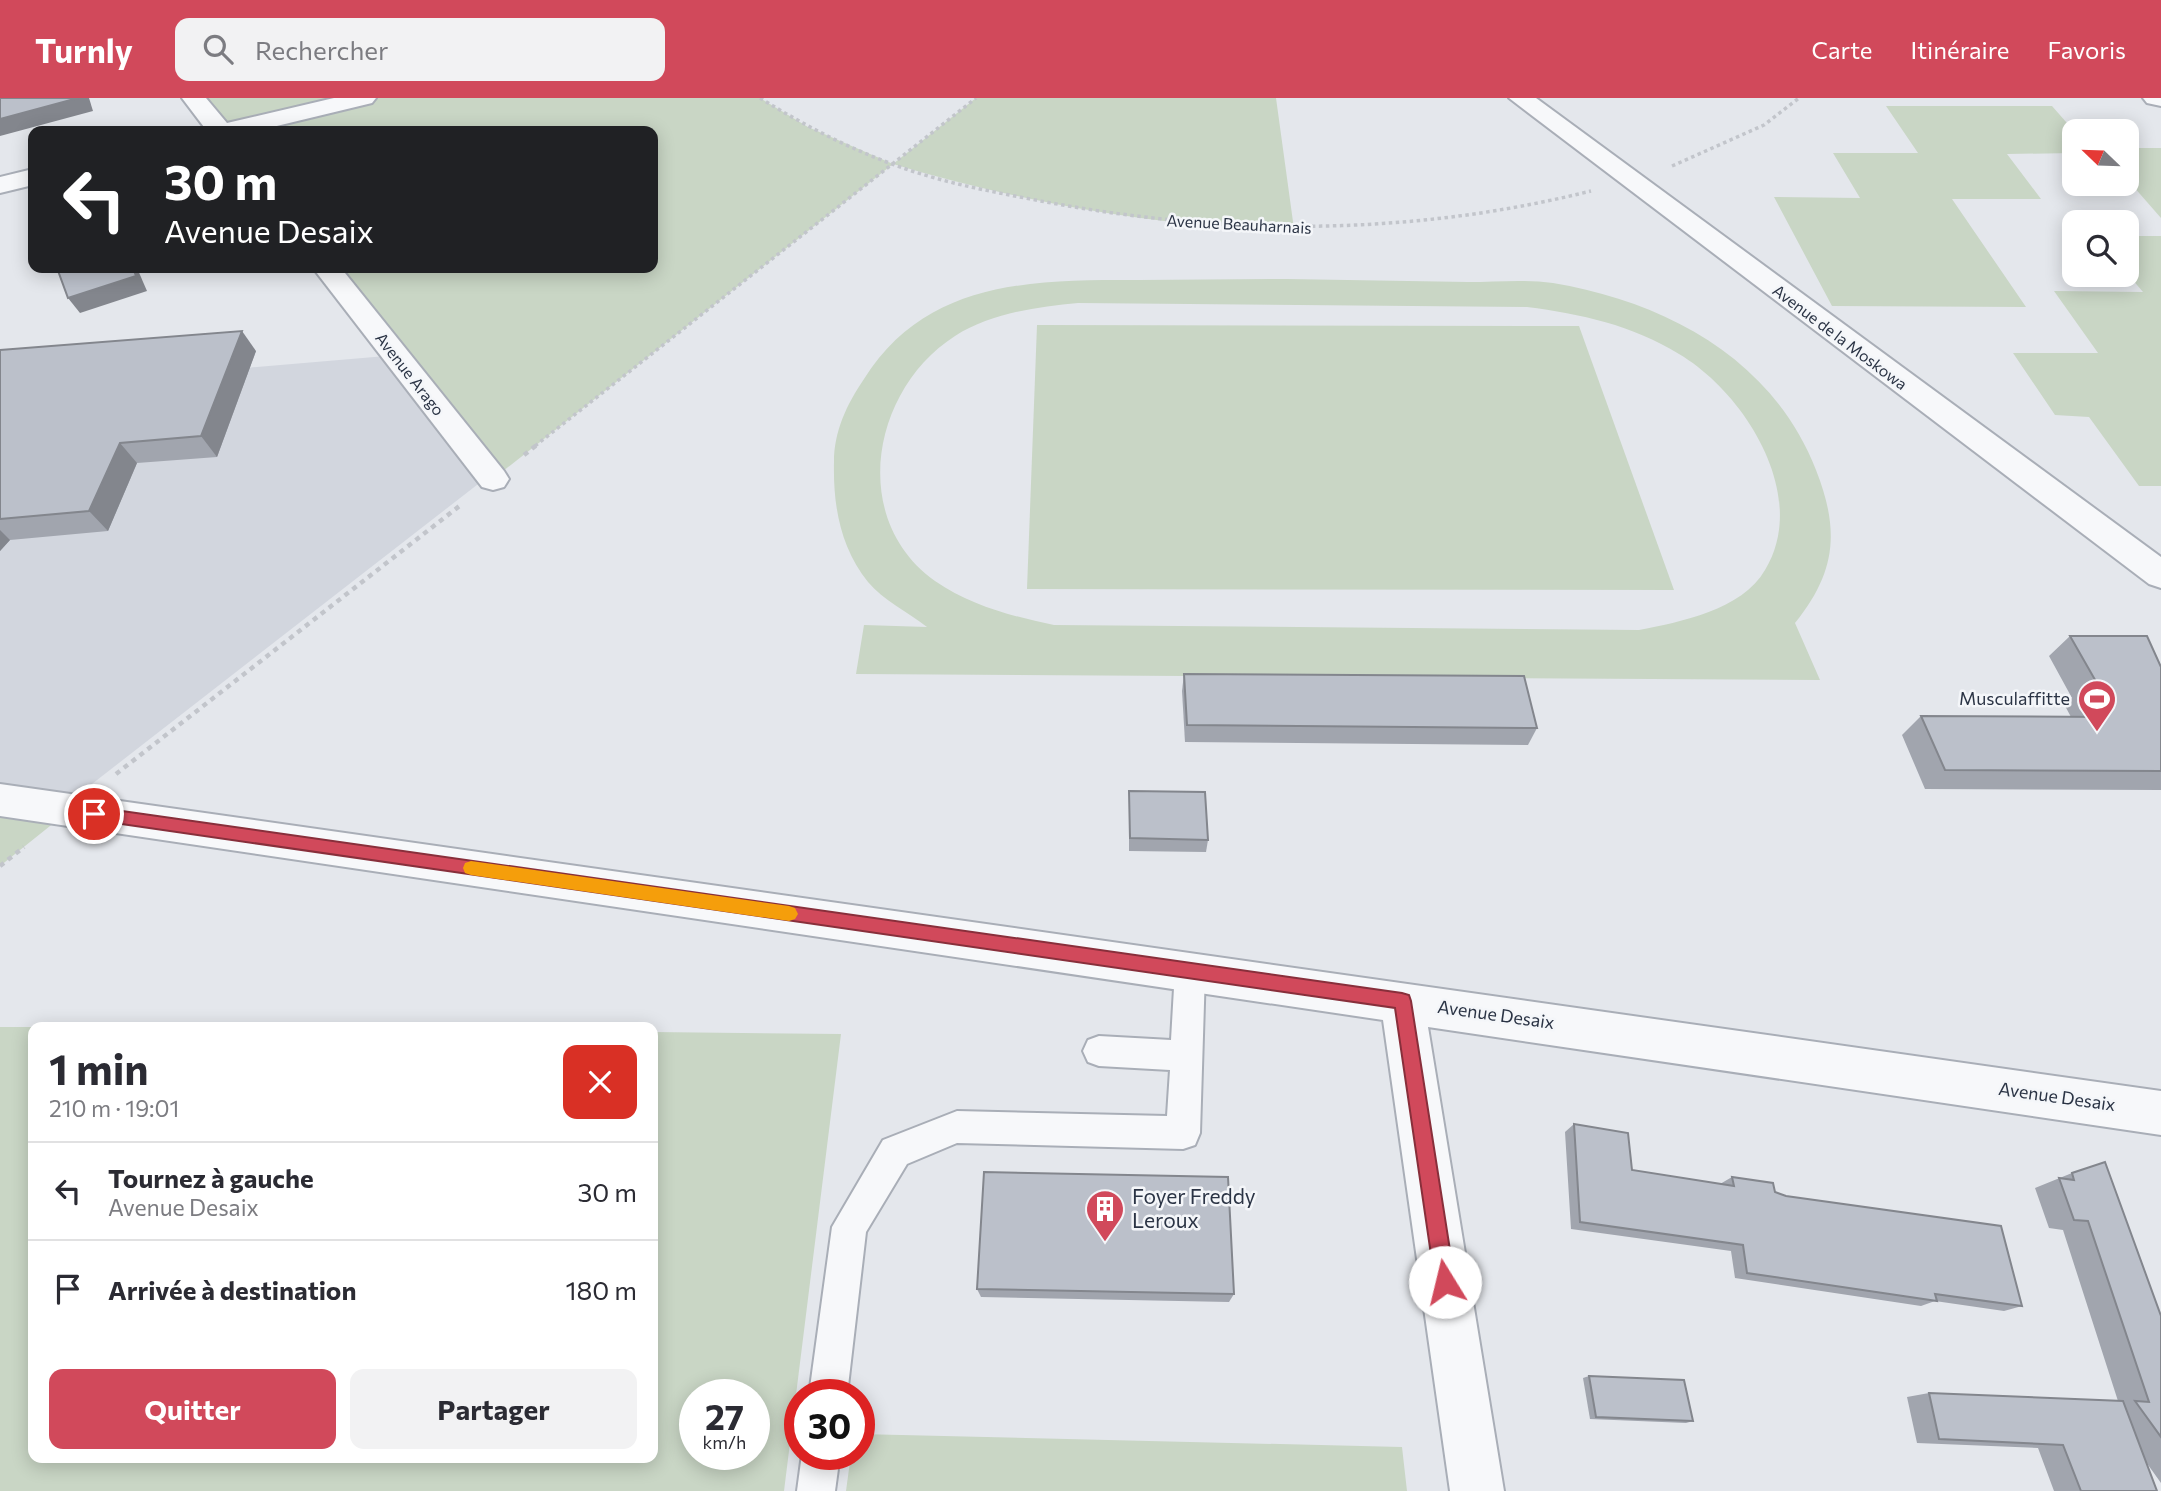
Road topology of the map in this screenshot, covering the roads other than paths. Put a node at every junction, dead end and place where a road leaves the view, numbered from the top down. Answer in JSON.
{"nodes":[{"id":1,"x":194,"y":98,"type":"edge"},
{"id":2,"x":364,"y":98,"type":"edge"},
{"id":3,"x":1521,"y":98,"type":"edge"},
{"id":4,"x":2155,"y":98,"type":"edge"},
{"id":5,"x":2161,"y":99,"type":"edge"},
{"id":6,"x":216,"y":126,"type":"edge"},
{"id":7,"x":247,"y":126,"type":"edge"},
{"id":8,"x":28,"y":178,"type":"edge"},
{"id":9,"x":0,"y":186,"type":"edge"},
{"id":10,"x":331,"y":273,"type":"edge"},
{"id":11,"x":493,"y":480,"type":"dead end"},
{"id":12,"x":2161,"y":575,"type":"edge"},
{"id":13,"x":0,"y":800,"type":"edge"},
{"id":14,"x":1191,"y":971,"type":"junction"},
{"id":15,"x":1402,"y":1001,"type":"junction"},
{"id":16,"x":1099,"y":1051,"type":"dead end"},
{"id":17,"x":1187,"y":1056,"type":"junction"},
{"id":18,"x":2161,"y":1113,"type":"edge"},
{"id":19,"x":830,"y":1379,"type":"edge"},
{"id":20,"x":819,"y":1470,"type":"edge"},
{"id":21,"x":816,"y":1491,"type":"edge"},
{"id":22,"x":1477,"y":1491,"type":"edge"}],
"edges":[{"from":1,"to":6,"type":"street"},
{"from":2,"to":7,"type":"street"},
{"from":3,"to":12,"type":"street","name":"Avenue de la Moskowa"},
{"from":4,"to":5,"type":"street"},
{"from":8,"to":9,"type":"street"},
{"from":10,"to":11,"type":"street","name":"Avenue Arago"},
{"from":13,"to":14,"type":"street","name":"Avenue Desaix"},
{"from":14,"to":15,"type":"street","name":"Avenue Desaix"},
{"from":14,"to":17,"type":"lane"},
{"from":15,"to":18,"type":"street","name":"Avenue Desaix"},
{"from":15,"to":22,"type":"street"},
{"from":16,"to":17,"type":"lane"},
{"from":17,"to":19,"type":"lane"},
{"from":20,"to":21,"type":"lane"}]}
